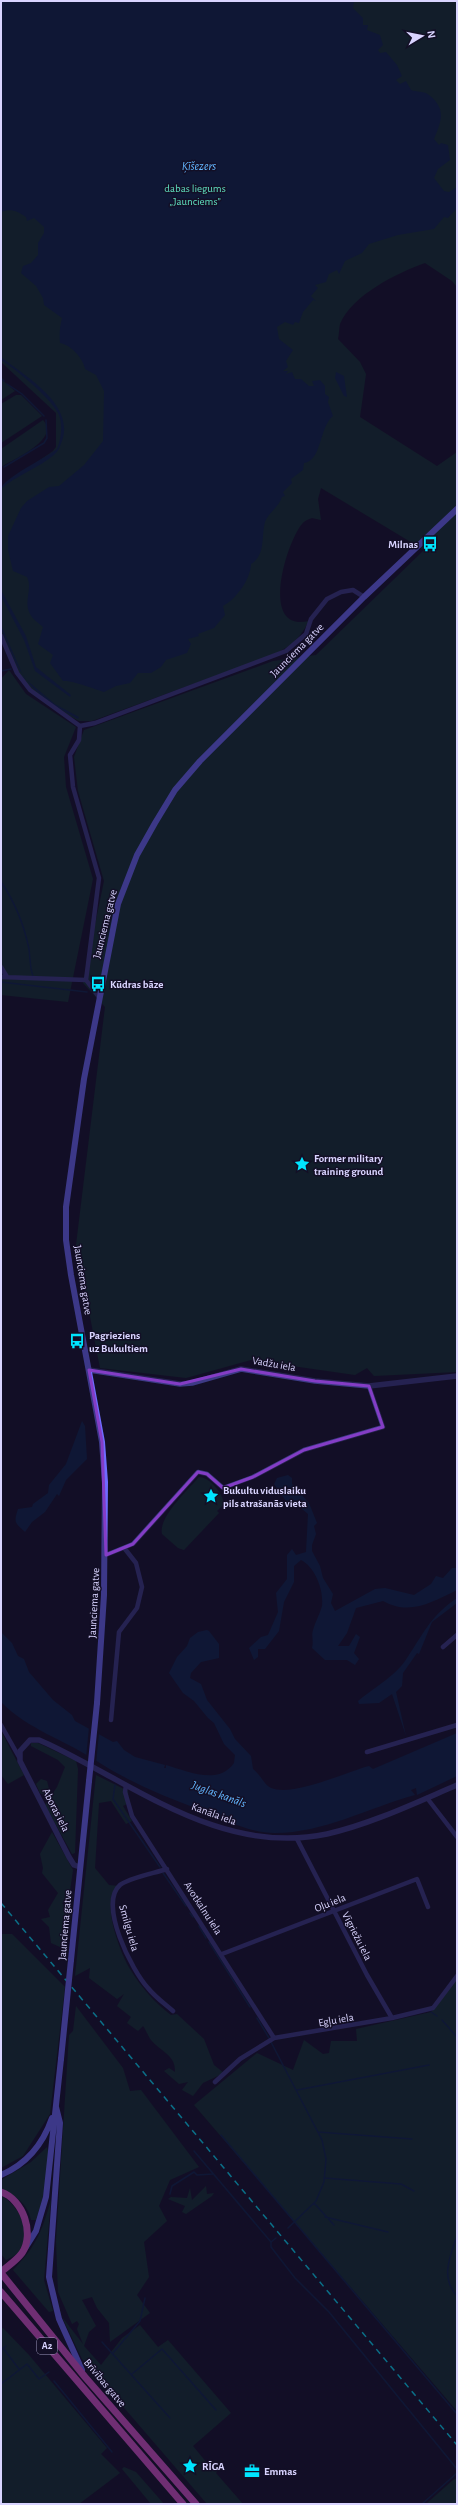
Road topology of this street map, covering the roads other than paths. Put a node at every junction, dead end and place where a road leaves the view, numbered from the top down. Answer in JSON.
{"nodes":[{"id":1,"x":457,"y":509,"type":"edge"},
{"id":2,"x":364,"y":597,"type":"junction"},
{"id":3,"x":1,"y":636,"type":"edge"},
{"id":4,"x":80,"y":726,"type":"junction"},
{"id":5,"x":1,"y":967,"type":"edge"},
{"id":6,"x":4,"y":977,"type":"edge"},
{"id":7,"x":86,"y":980,"type":"junction"},
{"id":8,"x":99,"y":997,"type":"junction"},
{"id":9,"x":89,"y":1370,"type":"junction"},
{"id":10,"x":457,"y":1376,"type":"edge"},
{"id":11,"x":370,"y":1386,"type":"junction"},
{"id":12,"x":125,"y":1549,"type":"junction"},
{"id":13,"x":106,"y":1555,"type":"junction"},
{"id":14,"x":457,"y":1635,"type":"edge"},
{"id":15,"x":443,"y":1647,"type":"dead end"},
{"id":16,"x":111,"y":1720,"type":"dead end"},
{"id":17,"x":1,"y":1725,"type":"edge"},
{"id":18,"x":457,"y":1725,"type":"edge"},
{"id":19,"x":367,"y":1752,"type":"dead end"},
{"id":20,"x":19,"y":1757,"type":"junction"},
{"id":21,"x":126,"y":1785,"type":"junction"},
{"id":22,"x":457,"y":1785,"type":"edge"},
{"id":23,"x":427,"y":1798,"type":"junction"},
{"id":24,"x":457,"y":1837,"type":"edge"},
{"id":25,"x":298,"y":1839,"type":"junction"},
{"id":26,"x":80,"y":1867,"type":"junction"},
{"id":27,"x":167,"y":1869,"type":"junction"},
{"id":28,"x":428,"y":1907,"type":"dead end"},
{"id":29,"x":335,"y":1911,"type":"junction"},
{"id":30,"x":222,"y":1954,"type":"junction"},
{"id":31,"x":457,"y":1976,"type":"edge"},
{"id":32,"x":173,"y":2011,"type":"dead end"},
{"id":33,"x":392,"y":2018,"type":"junction"},
{"id":34,"x":274,"y":2038,"type":"junction"},
{"id":35,"x":216,"y":2082,"type":"dead end"},
{"id":36,"x":56,"y":2107,"type":"junction"},
{"id":37,"x":1,"y":2175,"type":"edge"},
{"id":38,"x":1,"y":2192,"type":"edge"},
{"id":39,"x":23,"y":2252,"type":"junction"},
{"id":40,"x":1,"y":2272,"type":"edge"},
{"id":41,"x":1,"y":2292,"type":"edge"},
{"id":42,"x":85,"y":2377,"type":"junction"},
{"id":43,"x":195,"y":2503,"type":"edge"},
{"id":44,"x":183,"y":2504,"type":"edge"}],
"edges":[{"from":1,"to":2,"type":"main road","name":"Jaunciema gatve"},
{"from":2,"to":4,"type":"street"},
{"from":2,"to":8,"type":"main road","name":"Jaunciema gatve"},
{"from":3,"to":4,"type":"street"},
{"from":4,"to":7,"type":"street"},
{"from":5,"to":6,"type":"street"},
{"from":6,"to":7,"type":"street"},
{"from":7,"to":8,"type":"street"},
{"from":8,"to":9,"type":"main road","name":"Jaunciema gatve"},
{"from":9,"to":11,"type":"street","name":"Vadžu iela"},
{"from":9,"to":13,"type":"main road","name":"Jaunciema gatve"},
{"from":10,"to":11,"type":"street","name":"Vadžu iela"},
{"from":11,"to":12,"type":"street"},
{"from":12,"to":13,"type":"street"},
{"from":12,"to":16,"type":"street"},
{"from":13,"to":26,"type":"main road","name":"Jaunciema gatve","bridge":true},
{"from":14,"to":15,"type":"street"},
{"from":17,"to":20,"type":"street"},
{"from":18,"to":19,"type":"street"},
{"from":20,"to":21,"type":"street","name":"Kanāla iela"},
{"from":20,"to":26,"type":"street","name":"Aboras iela"},
{"from":21,"to":25,"type":"street","name":"Kanāla iela"},
{"from":21,"to":27,"type":"street","name":"Avotkalnu iela"},
{"from":22,"to":23,"type":"street","name":"Kanāla iela"},
{"from":23,"to":24,"type":"street"},
{"from":23,"to":25,"type":"street","name":"Kanāla iela"},
{"from":25,"to":29,"type":"street","name":"Vīgriežu iela"},
{"from":26,"to":36,"type":"main road","name":"Jaunciema gatve","bridge":true},
{"from":27,"to":30,"type":"street","name":"Avotkalnu iela"},
{"from":27,"to":32,"type":"street","name":"Smilgu iela"},
{"from":28,"to":29,"type":"street","name":"Oļu iela"},
{"from":29,"to":30,"type":"street","name":"Oļu iela"},
{"from":29,"to":33,"type":"street","name":"Vīgriežu iela"},
{"from":30,"to":34,"type":"street","name":"Avotkalnu iela"},
{"from":31,"to":33,"type":"street","name":"Egļu iela"},
{"from":33,"to":34,"type":"street","name":"Egļu iela"},
{"from":34,"to":35,"type":"street","name":"Egļu iela"},
{"from":36,"to":37,"type":"main road"},
{"from":36,"to":39,"type":"main road","name":"Jaunciema gatve"},
{"from":36,"to":42,"type":"main road"},
{"from":38,"to":39,"type":"highway"},
{"from":39,"to":40,"type":"highway"},
{"from":40,"to":42,"type":"highway","name":"Brīvības gatve","number":"A2"},
{"from":41,"to":44,"type":"highway","name":"Brīvības gatve","number":"A2"},
{"from":42,"to":43,"type":"highway","name":"Brīvības gatve","number":"A2"}]}
